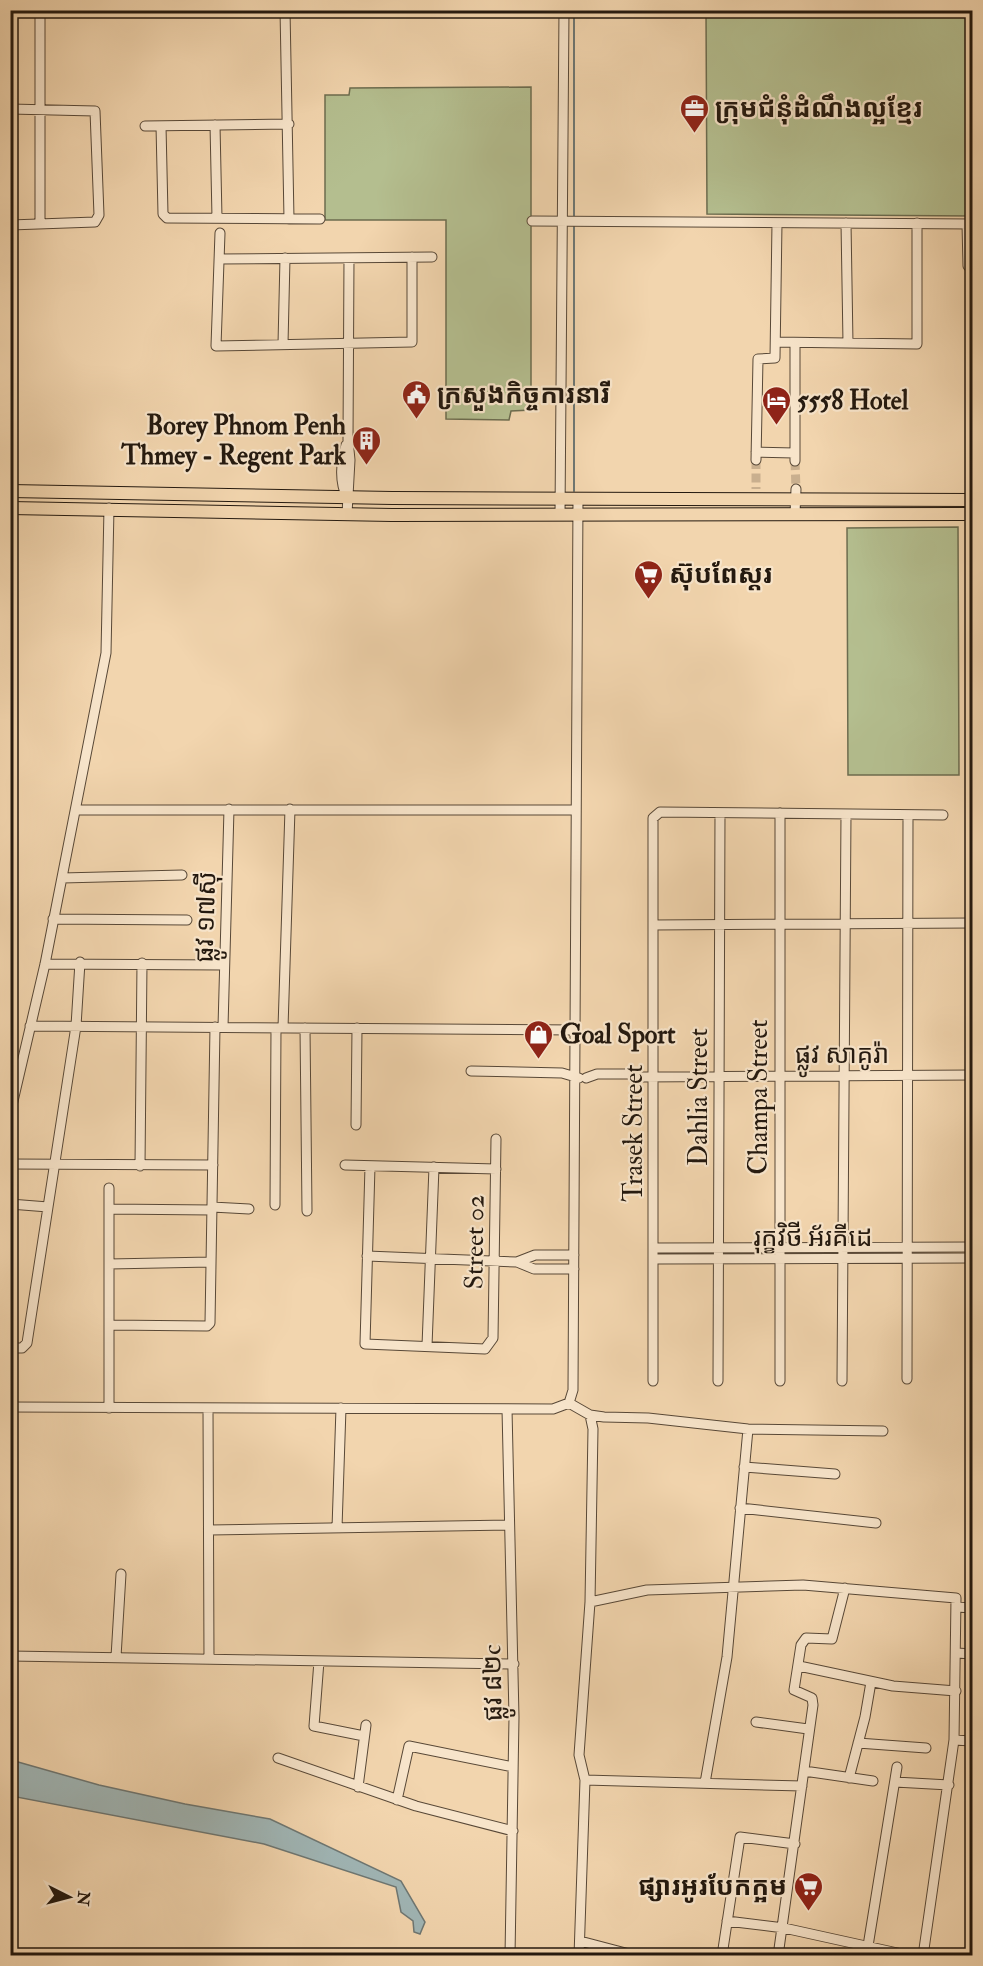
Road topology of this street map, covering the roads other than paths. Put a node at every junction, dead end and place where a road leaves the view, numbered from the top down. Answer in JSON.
{"nodes":[{"id":1,"x":40,"y":10,"type":"edge"},
{"id":2,"x":564,"y":10,"type":"edge"},
{"id":3,"x":287,"y":12,"type":"edge"},
{"id":4,"x":40,"y":108,"type":"junction"},
{"id":5,"x":10,"y":109,"type":"edge"},
{"id":6,"x":289,"y":124,"type":"junction"},
{"id":7,"x":215,"y":125,"type":"junction"},
{"id":8,"x":145,"y":126,"type":"dead end"},
{"id":9,"x":161,"y":126,"type":"junction"},
{"id":10,"x":217,"y":218,"type":"junction"},
{"id":11,"x":289,"y":219,"type":"junction"},
{"id":12,"x":320,"y":219,"type":"dead end"},
{"id":13,"x":532,"y":222,"type":"dead end"},
{"id":14,"x":563,"y":222,"type":"junction"},
{"id":15,"x":777,"y":223,"type":"junction"},
{"id":16,"x":846,"y":223,"type":"junction"},
{"id":17,"x":917,"y":223,"type":"junction"},
{"id":18,"x":40,"y":224,"type":"junction"},
{"id":19,"x":970,"y":224,"type":"edge"},
{"id":20,"x":10,"y":225,"type":"edge"},
{"id":21,"x":220,"y":233,"type":"dead end"},
{"id":22,"x":412,"y":257,"type":"junction"},
{"id":23,"x":432,"y":257,"type":"dead end"},
{"id":24,"x":285,"y":258,"type":"junction"},
{"id":25,"x":349,"y":258,"type":"junction"},
{"id":26,"x":219,"y":259,"type":"junction"},
{"id":27,"x":968,"y":266,"type":"dead end"},
{"id":28,"x":776,"y":342,"type":"junction"},
{"id":29,"x":348,"y":343,"type":"junction"},
{"id":30,"x":795,"y":343,"type":"junction"},
{"id":31,"x":848,"y":343,"type":"junction"},
{"id":32,"x":283,"y":345,"type":"junction"},
{"id":33,"x":775,"y":357,"type":"junction"},
{"id":34,"x":795,"y":358,"type":"junction"},
{"id":35,"x":10,"y":491,"type":"edge"},
{"id":36,"x":796,"y":494,"type":"junction"},
{"id":37,"x":347,"y":498,"type":"junction"},
{"id":38,"x":560,"y":499,"type":"junction"},
{"id":39,"x":578,"y":499,"type":"junction"},
{"id":40,"x":972,"y":500,"type":"edge"},
{"id":41,"x":10,"y":508,"type":"edge"},
{"id":42,"x":109,"y":508,"type":"junction"},
{"id":43,"x":346,"y":514,"type":"junction"},
{"id":44,"x":560,"y":514,"type":"junction"},
{"id":45,"x":578,"y":514,"type":"junction"},
{"id":46,"x":795,"y":514,"type":"junction"},
{"id":47,"x":972,"y":514,"type":"edge"},
{"id":48,"x":230,"y":809,"type":"junction"},
{"id":49,"x":290,"y":809,"type":"junction"},
{"id":50,"x":76,"y":810,"type":"junction"},
{"id":51,"x":576,"y":810,"type":"junction"},
{"id":52,"x":720,"y":813,"type":"junction"},
{"id":53,"x":780,"y":813,"type":"junction"},
{"id":54,"x":846,"y":814,"type":"junction"},
{"id":55,"x":908,"y":815,"type":"junction"},
{"id":56,"x":943,"y":815,"type":"dead end"},
{"id":57,"x":182,"y":875,"type":"dead end"},
{"id":58,"x":62,"y":878,"type":"junction"},
{"id":59,"x":53,"y":919,"type":"junction"},
{"id":60,"x":187,"y":920,"type":"dead end"},
{"id":61,"x":972,"y":923,"type":"edge"},
{"id":62,"x":720,"y":924,"type":"junction"},
{"id":63,"x":779,"y":924,"type":"junction"},
{"id":64,"x":846,"y":924,"type":"junction"},
{"id":65,"x":908,"y":924,"type":"junction"},
{"id":66,"x":653,"y":925,"type":"junction"},
{"id":67,"x":80,"y":963,"type":"junction"},
{"id":68,"x":142,"y":963,"type":"junction"},
{"id":69,"x":45,"y":964,"type":"junction"},
{"id":70,"x":224,"y":965,"type":"junction"},
{"id":71,"x":30,"y":1026,"type":"junction"},
{"id":72,"x":76,"y":1026,"type":"junction"},
{"id":73,"x":140,"y":1027,"type":"junction"},
{"id":74,"x":219,"y":1027,"type":"junction"},
{"id":75,"x":280,"y":1028,"type":"junction"},
{"id":76,"x":305,"y":1028,"type":"junction"},
{"id":77,"x":357,"y":1028,"type":"junction"},
{"id":78,"x":575,"y":1030,"type":"junction"},
{"id":79,"x":471,"y":1071,"type":"dead end"},
{"id":80,"x":719,"y":1074,"type":"junction"},
{"id":81,"x":844,"y":1074,"type":"junction"},
{"id":82,"x":779,"y":1075,"type":"junction"},
{"id":83,"x":909,"y":1075,"type":"junction"},
{"id":84,"x":972,"y":1075,"type":"edge"},
{"id":85,"x":653,"y":1076,"type":"junction"},
{"id":86,"x":640,"y":1077,"type":"junction"},
{"id":87,"x":575,"y":1078,"type":"junction"},
{"id":88,"x":586,"y":1078,"type":"junction"},
{"id":89,"x":10,"y":1114,"type":"edge"},
{"id":90,"x":356,"y":1125,"type":"dead end"},
{"id":91,"x":496,"y":1139,"type":"dead end"},
{"id":92,"x":10,"y":1164,"type":"edge"},
{"id":93,"x":55,"y":1165,"type":"junction"},
{"id":94,"x":213,"y":1165,"type":"junction"},
{"id":95,"x":345,"y":1165,"type":"dead end"},
{"id":96,"x":140,"y":1166,"type":"junction"},
{"id":97,"x":370,"y":1166,"type":"junction"},
{"id":98,"x":434,"y":1167,"type":"junction"},
{"id":99,"x":496,"y":1169,"type":"junction"},
{"id":100,"x":109,"y":1188,"type":"dead end"},
{"id":101,"x":10,"y":1204,"type":"edge"},
{"id":102,"x":275,"y":1204,"type":"dead end"},
{"id":103,"x":48,"y":1207,"type":"junction"},
{"id":104,"x":109,"y":1209,"type":"junction"},
{"id":105,"x":212,"y":1209,"type":"junction"},
{"id":106,"x":249,"y":1209,"type":"dead end"},
{"id":107,"x":306,"y":1211,"type":"dead end"},
{"id":108,"x":908,"y":1247,"type":"junction"},
{"id":109,"x":972,"y":1247,"type":"edge"},
{"id":110,"x":654,"y":1248,"type":"junction"},
{"id":111,"x":717,"y":1248,"type":"junction"},
{"id":112,"x":778,"y":1248,"type":"junction"},
{"id":113,"x":842,"y":1248,"type":"junction"},
{"id":114,"x":367,"y":1256,"type":"junction"},
{"id":115,"x":574,"y":1256,"type":"junction"},
{"id":116,"x":431,"y":1257,"type":"junction"},
{"id":117,"x":778,"y":1258,"type":"junction"},
{"id":118,"x":842,"y":1258,"type":"junction"},
{"id":119,"x":908,"y":1258,"type":"junction"},
{"id":120,"x":972,"y":1258,"type":"edge"},
{"id":121,"x":654,"y":1259,"type":"junction"},
{"id":122,"x":717,"y":1259,"type":"junction"},
{"id":123,"x":496,"y":1261,"type":"junction"},
{"id":124,"x":211,"y":1262,"type":"junction"},
{"id":125,"x":517,"y":1262,"type":"junction"},
{"id":126,"x":109,"y":1263,"type":"junction"},
{"id":127,"x":574,"y":1269,"type":"junction"},
{"id":128,"x":109,"y":1325,"type":"junction"},
{"id":129,"x":428,"y":1346,"type":"junction"},
{"id":130,"x":10,"y":1348,"type":"edge"},
{"id":131,"x":908,"y":1379,"type":"dead end"},
{"id":132,"x":653,"y":1381,"type":"dead end"},
{"id":133,"x":718,"y":1381,"type":"dead end"},
{"id":134,"x":780,"y":1381,"type":"dead end"},
{"id":135,"x":842,"y":1381,"type":"dead end"},
{"id":136,"x":569,"y":1403,"type":"junction"},
{"id":137,"x":10,"y":1407,"type":"edge"},
{"id":138,"x":108,"y":1408,"type":"junction"},
{"id":139,"x":208,"y":1408,"type":"junction"},
{"id":140,"x":341,"y":1408,"type":"junction"},
{"id":141,"x":507,"y":1409,"type":"junction"},
{"id":142,"x":590,"y":1415,"type":"junction"},
{"id":143,"x":748,"y":1429,"type":"junction"},
{"id":144,"x":883,"y":1431,"type":"dead end"},
{"id":145,"x":744,"y":1467,"type":"junction"},
{"id":146,"x":835,"y":1474,"type":"dead end"},
{"id":147,"x":740,"y":1509,"type":"junction"},
{"id":148,"x":876,"y":1523,"type":"dead end"},
{"id":149,"x":509,"y":1526,"type":"junction"},
{"id":150,"x":337,"y":1528,"type":"junction"},
{"id":151,"x":210,"y":1530,"type":"junction"},
{"id":152,"x":121,"y":1574,"type":"dead end"},
{"id":153,"x":845,"y":1588,"type":"junction"},
{"id":154,"x":735,"y":1589,"type":"junction"},
{"id":155,"x":590,"y":1602,"type":"junction"},
{"id":156,"x":957,"y":1607,"type":"junction"},
{"id":157,"x":972,"y":1608,"type":"edge"},
{"id":158,"x":957,"y":1653,"type":"junction"},
{"id":159,"x":972,"y":1654,"type":"edge"},
{"id":160,"x":10,"y":1656,"type":"edge"},
{"id":161,"x":116,"y":1657,"type":"junction"},
{"id":162,"x":209,"y":1659,"type":"junction"},
{"id":163,"x":319,"y":1661,"type":"junction"},
{"id":164,"x":514,"y":1664,"type":"junction"},
{"id":165,"x":799,"y":1666,"type":"junction"},
{"id":166,"x":871,"y":1683,"type":"junction"},
{"id":167,"x":956,"y":1691,"type":"junction"},
{"id":168,"x":756,"y":1722,"type":"dead end"},
{"id":169,"x":366,"y":1725,"type":"dead end"},
{"id":170,"x":808,"y":1729,"type":"junction"},
{"id":171,"x":364,"y":1736,"type":"junction"},
{"id":172,"x":954,"y":1740,"type":"junction"},
{"id":173,"x":972,"y":1741,"type":"edge"},
{"id":174,"x":858,"y":1743,"type":"junction"},
{"id":175,"x":926,"y":1748,"type":"dead end"},
{"id":176,"x":278,"y":1758,"type":"dead end"},
{"id":177,"x":513,"y":1767,"type":"junction"},
{"id":178,"x":897,"y":1767,"type":"dead end"},
{"id":179,"x":804,"y":1771,"type":"junction"},
{"id":180,"x":849,"y":1778,"type":"junction"},
{"id":181,"x":585,"y":1780,"type":"junction"},
{"id":182,"x":873,"y":1781,"type":"dead end"},
{"id":183,"x":895,"y":1782,"type":"junction"},
{"id":184,"x":705,"y":1783,"type":"junction"},
{"id":185,"x":950,"y":1785,"type":"junction"},
{"id":186,"x":358,"y":1786,"type":"junction"},
{"id":187,"x":802,"y":1786,"type":"junction"},
{"id":188,"x":397,"y":1800,"type":"junction"},
{"id":189,"x":513,"y":1831,"type":"junction"},
{"id":190,"x":795,"y":1844,"type":"junction"},
{"id":191,"x":727,"y":1921,"type":"junction"},
{"id":192,"x":784,"y":1928,"type":"junction"},
{"id":193,"x":580,"y":1941,"type":"junction"},
{"id":194,"x":868,"y":1946,"type":"junction"},
{"id":195,"x":723,"y":1949,"type":"dead end"},
{"id":196,"x":896,"y":1954,"type":"edge"},
{"id":197,"x":510,"y":1956,"type":"edge"},
{"id":198,"x":579,"y":1956,"type":"edge"},
{"id":199,"x":637,"y":1956,"type":"edge"},
{"id":200,"x":778,"y":1956,"type":"edge"},
{"id":201,"x":911,"y":1956,"type":"edge"},
{"id":202,"x":923,"y":1956,"type":"edge"}],
"edges":[{"from":1,"to":4,"type":"street"},
{"from":2,"to":14,"type":"street"},
{"from":3,"to":6,"type":"street"},
{"from":4,"to":5,"type":"street"},
{"from":4,"to":18,"type":"street"},
{"from":4,"to":18,"type":"street"},
{"from":6,"to":7,"type":"street"},
{"from":6,"to":11,"type":"street"},
{"from":7,"to":9,"type":"street"},
{"from":7,"to":10,"type":"street"},
{"from":8,"to":9,"type":"street"},
{"from":9,"to":10,"type":"street"},
{"from":10,"to":11,"type":"street"},
{"from":11,"to":12,"type":"street"},
{"from":13,"to":14,"type":"street"},
{"from":14,"to":15,"type":"street"},
{"from":14,"to":38,"type":"street"},
{"from":15,"to":16,"type":"street"},
{"from":15,"to":28,"type":"street"},
{"from":16,"to":17,"type":"street"},
{"from":16,"to":31,"type":"street"},
{"from":17,"to":19,"type":"street"},
{"from":17,"to":31,"type":"street"},
{"from":18,"to":20,"type":"street"},
{"from":19,"to":27,"type":"street"},
{"from":21,"to":26,"type":"street"},
{"from":22,"to":23,"type":"street"},
{"from":22,"to":25,"type":"street"},
{"from":22,"to":29,"type":"street"},
{"from":24,"to":25,"type":"street"},
{"from":24,"to":26,"type":"street"},
{"from":24,"to":32,"type":"street"},
{"from":25,"to":29,"type":"street"},
{"from":26,"to":32,"type":"street"},
{"from":28,"to":30,"type":"street"},
{"from":28,"to":33,"type":"street"},
{"from":29,"to":32,"type":"street"},
{"from":29,"to":37,"type":"street"},
{"from":30,"to":31,"type":"street"},
{"from":30,"to":34,"type":"street"},
{"from":33,"to":34,"type":"street"},
{"from":33,"to":34,"type":"street"},
{"from":35,"to":37,"type":"main road"},
{"from":36,"to":39,"type":"main road"},
{"from":36,"to":40,"type":"main road"},
{"from":36,"to":46,"type":"street"},
{"from":37,"to":38,"type":"main road"},
{"from":37,"to":43,"type":"street"},
{"from":38,"to":39,"type":"main road"},
{"from":38,"to":44,"type":"street"},
{"from":39,"to":45,"type":"street"},
{"from":41,"to":42,"type":"main road"},
{"from":42,"to":43,"type":"main road"},
{"from":42,"to":50,"type":"street"},
{"from":43,"to":44,"type":"main road"},
{"from":44,"to":45,"type":"main road"},
{"from":45,"to":46,"type":"main road"},
{"from":45,"to":51,"type":"street"},
{"from":46,"to":47,"type":"main road"},
{"from":48,"to":49,"type":"street"},
{"from":48,"to":50,"type":"street"},
{"from":48,"to":70,"type":"street","name":"ផ្លូវ ១៧ស៊ី"},
{"from":49,"to":51,"type":"street"},
{"from":49,"to":75,"type":"street"},
{"from":50,"to":58,"type":"street"},
{"from":51,"to":78,"type":"street"},
{"from":52,"to":53,"type":"street"},
{"from":52,"to":62,"type":"street","name":"Dahlia Street"},
{"from":52,"to":66,"type":"street","name":"Trasek Street"},
{"from":53,"to":54,"type":"street"},
{"from":53,"to":63,"type":"street","name":"Champa Street"},
{"from":54,"to":55,"type":"street"},
{"from":54,"to":64,"type":"street"},
{"from":55,"to":56,"type":"street"},
{"from":55,"to":65,"type":"street"},
{"from":57,"to":58,"type":"street"},
{"from":58,"to":59,"type":"street"},
{"from":59,"to":60,"type":"street"},
{"from":59,"to":69,"type":"street"},
{"from":61,"to":65,"type":"street"},
{"from":62,"to":63,"type":"street"},
{"from":62,"to":66,"type":"street"},
{"from":62,"to":80,"type":"street","name":"Dahlia Street"},
{"from":63,"to":64,"type":"street"},
{"from":63,"to":82,"type":"street","name":"Champa Street"},
{"from":64,"to":65,"type":"street"},
{"from":64,"to":81,"type":"street"},
{"from":65,"to":83,"type":"street"},
{"from":66,"to":85,"type":"street","name":"Trasek Street"},
{"from":67,"to":68,"type":"street"},
{"from":67,"to":69,"type":"street"},
{"from":67,"to":72,"type":"street"},
{"from":68,"to":70,"type":"street"},
{"from":68,"to":73,"type":"street"},
{"from":69,"to":71,"type":"street"},
{"from":70,"to":74,"type":"street","name":"ផ្លូវ ១៧ស៊ី"},
{"from":71,"to":72,"type":"street"},
{"from":71,"to":89,"type":"street"},
{"from":72,"to":73,"type":"street"},
{"from":72,"to":93,"type":"street"},
{"from":73,"to":74,"type":"street"},
{"from":73,"to":96,"type":"street"},
{"from":74,"to":75,"type":"street"},
{"from":74,"to":94,"type":"street","name":"ផ្លូវ ១៧ស៊ី"},
{"from":75,"to":76,"type":"street"},
{"from":75,"to":102,"type":"street"},
{"from":76,"to":77,"type":"street"},
{"from":76,"to":107,"type":"street"},
{"from":77,"to":78,"type":"street"},
{"from":77,"to":90,"type":"street"},
{"from":78,"to":87,"type":"street"},
{"from":79,"to":87,"type":"street","name":"ផ្លូវ សាគូរ៉ា"},
{"from":80,"to":82,"type":"street","name":"ផ្លូវ សាគូរ៉ា"},
{"from":80,"to":85,"type":"street","name":"ផ្លូវ សាគូរ៉ា"},
{"from":80,"to":111,"type":"street","name":"Dahlia Street"},
{"from":81,"to":82,"type":"street","name":"ផ្លូវ សាគូរ៉ា"},
{"from":81,"to":83,"type":"street","name":"ផ្លូវ សាគូរ៉ា"},
{"from":81,"to":113,"type":"street"},
{"from":82,"to":112,"type":"street","name":"Champa Street"},
{"from":83,"to":84,"type":"street","name":"ផ្លូវ សាគូរ៉ា"},
{"from":83,"to":108,"type":"street"},
{"from":85,"to":86,"type":"street","name":"ផ្លូវ សាគូរ៉ា"},
{"from":85,"to":110,"type":"street","name":"Trasek Street"},
{"from":86,"to":88,"type":"street","name":"ផ្លូវ សាគូរ៉ា"},
{"from":86,"to":88,"type":"street","name":"ផ្លូវ សាគូរ៉ា"},
{"from":87,"to":88,"type":"street","name":"ផ្លូវ សាគូរ៉ា"},
{"from":87,"to":115,"type":"street"},
{"from":91,"to":99,"type":"street","name":"Street 02"},
{"from":92,"to":93,"type":"street"},
{"from":93,"to":96,"type":"street"},
{"from":93,"to":103,"type":"street"},
{"from":94,"to":96,"type":"street"},
{"from":94,"to":105,"type":"street","name":"ផ្លូវ ១៧ស៊ី"},
{"from":95,"to":97,"type":"street"},
{"from":97,"to":98,"type":"street"},
{"from":97,"to":114,"type":"street"},
{"from":98,"to":99,"type":"street"},
{"from":98,"to":116,"type":"street"},
{"from":99,"to":123,"type":"street","name":"Street 02"},
{"from":100,"to":104,"type":"street"},
{"from":101,"to":103,"type":"street"},
{"from":103,"to":130,"type":"street"},
{"from":104,"to":105,"type":"street"},
{"from":104,"to":126,"type":"street"},
{"from":105,"to":106,"type":"street"},
{"from":105,"to":124,"type":"street","name":"ផ្លូវ ១៧ស៊ី"},
{"from":108,"to":109,"type":"street","name":"រុក្ខវិថី អ័រគីដេ"},
{"from":108,"to":113,"type":"street","name":"រុក្ខវិថី អ័រគីដេ"},
{"from":108,"to":119,"type":"street"},
{"from":110,"to":111,"type":"street","name":"រុក្ខវិថី អ័រគីដេ"},
{"from":110,"to":121,"type":"street","name":"Trasek Street"},
{"from":111,"to":112,"type":"street","name":"រុក្ខវិថី អ័រគីដេ"},
{"from":111,"to":122,"type":"street","name":"Dahlia Street"},
{"from":112,"to":113,"type":"street","name":"រុក្ខវិថី អ័រគីដេ"},
{"from":112,"to":117,"type":"street","name":"Champa Street"},
{"from":113,"to":118,"type":"street"},
{"from":114,"to":116,"type":"street"},
{"from":114,"to":129,"type":"street"},
{"from":115,"to":125,"type":"street"},
{"from":115,"to":127,"type":"street"},
{"from":116,"to":123,"type":"street"},
{"from":116,"to":129,"type":"street"},
{"from":117,"to":118,"type":"street","name":"រុក្ខវិថី អ័រគីដេ"},
{"from":117,"to":122,"type":"street","name":"រុក្ខវិថី អ័រគីដេ"},
{"from":117,"to":134,"type":"street","name":"Champa Street"},
{"from":118,"to":119,"type":"street","name":"រុក្ខវិថី អ័រគីដេ"},
{"from":118,"to":135,"type":"street"},
{"from":119,"to":120,"type":"street","name":"រុក្ខវិថី អ័រគីដេ"},
{"from":119,"to":131,"type":"street"},
{"from":121,"to":122,"type":"street","name":"រុក្ខវិថី អ័រគីដេ"},
{"from":121,"to":132,"type":"street","name":"Trasek Street"},
{"from":122,"to":133,"type":"street","name":"Dahlia Street"},
{"from":123,"to":125,"type":"street"},
{"from":123,"to":129,"type":"street","name":"Street 02"},
{"from":124,"to":126,"type":"street"},
{"from":124,"to":128,"type":"street","name":"ផ្លូវ ១៧ស៊ី"},
{"from":125,"to":127,"type":"street"},
{"from":126,"to":128,"type":"street"},
{"from":127,"to":136,"type":"street"},
{"from":128,"to":138,"type":"street"},
{"from":136,"to":141,"type":"street"},
{"from":136,"to":142,"type":"street"},
{"from":137,"to":138,"type":"street"},
{"from":138,"to":139,"type":"street"},
{"from":139,"to":140,"type":"street"},
{"from":139,"to":151,"type":"street"},
{"from":140,"to":141,"type":"street"},
{"from":140,"to":150,"type":"street"},
{"from":141,"to":149,"type":"street","name":"ផ្លូវ ៨២c"},
{"from":142,"to":143,"type":"street"},
{"from":142,"to":155,"type":"street"},
{"from":143,"to":144,"type":"street"},
{"from":143,"to":145,"type":"street"},
{"from":145,"to":146,"type":"street"},
{"from":145,"to":147,"type":"street"},
{"from":147,"to":148,"type":"street"},
{"from":147,"to":154,"type":"street"},
{"from":149,"to":150,"type":"street"},
{"from":149,"to":164,"type":"street","name":"ផ្លូវ ៨២c"},
{"from":150,"to":151,"type":"street"},
{"from":151,"to":162,"type":"street"},
{"from":152,"to":161,"type":"street"},
{"from":153,"to":154,"type":"street"},
{"from":153,"to":156,"type":"street"},
{"from":153,"to":165,"type":"street"},
{"from":154,"to":155,"type":"street"},
{"from":154,"to":184,"type":"street"},
{"from":155,"to":181,"type":"street"},
{"from":156,"to":157,"type":"street"},
{"from":156,"to":158,"type":"street"},
{"from":158,"to":159,"type":"street"},
{"from":158,"to":167,"type":"street"},
{"from":160,"to":161,"type":"street"},
{"from":161,"to":162,"type":"street"},
{"from":162,"to":163,"type":"street"},
{"from":163,"to":164,"type":"street"},
{"from":163,"to":171,"type":"street"},
{"from":164,"to":177,"type":"street","name":"ផ្លូវ ៨២c"},
{"from":165,"to":166,"type":"street"},
{"from":165,"to":170,"type":"street"},
{"from":166,"to":167,"type":"street"},
{"from":166,"to":174,"type":"street"},
{"from":167,"to":172,"type":"street"},
{"from":168,"to":170,"type":"street"},
{"from":169,"to":171,"type":"street"},
{"from":170,"to":179,"type":"street"},
{"from":171,"to":186,"type":"street"},
{"from":172,"to":173,"type":"street"},
{"from":172,"to":185,"type":"street"},
{"from":174,"to":175,"type":"street"},
{"from":174,"to":180,"type":"street"},
{"from":176,"to":186,"type":"street"},
{"from":177,"to":188,"type":"street"},
{"from":177,"to":189,"type":"street","name":"ផ្លូវ ៨២c"},
{"from":178,"to":183,"type":"street"},
{"from":179,"to":180,"type":"street"},
{"from":179,"to":187,"type":"street"},
{"from":180,"to":182,"type":"street"},
{"from":181,"to":184,"type":"street"},
{"from":181,"to":193,"type":"street"},
{"from":183,"to":185,"type":"street"},
{"from":183,"to":194,"type":"street"},
{"from":184,"to":187,"type":"street"},
{"from":185,"to":202,"type":"street"},
{"from":186,"to":188,"type":"street"},
{"from":187,"to":190,"type":"street"},
{"from":188,"to":189,"type":"street"},
{"from":189,"to":197,"type":"street","name":"ផ្លូវ ៨២c"},
{"from":190,"to":191,"type":"street"},
{"from":190,"to":192,"type":"street"},
{"from":191,"to":192,"type":"street"},
{"from":191,"to":195,"type":"street"},
{"from":192,"to":194,"type":"street"},
{"from":192,"to":200,"type":"street"},
{"from":193,"to":198,"type":"street"},
{"from":193,"to":199,"type":"street"},
{"from":194,"to":196,"type":"street"},
{"from":196,"to":201,"type":"street"}]}
